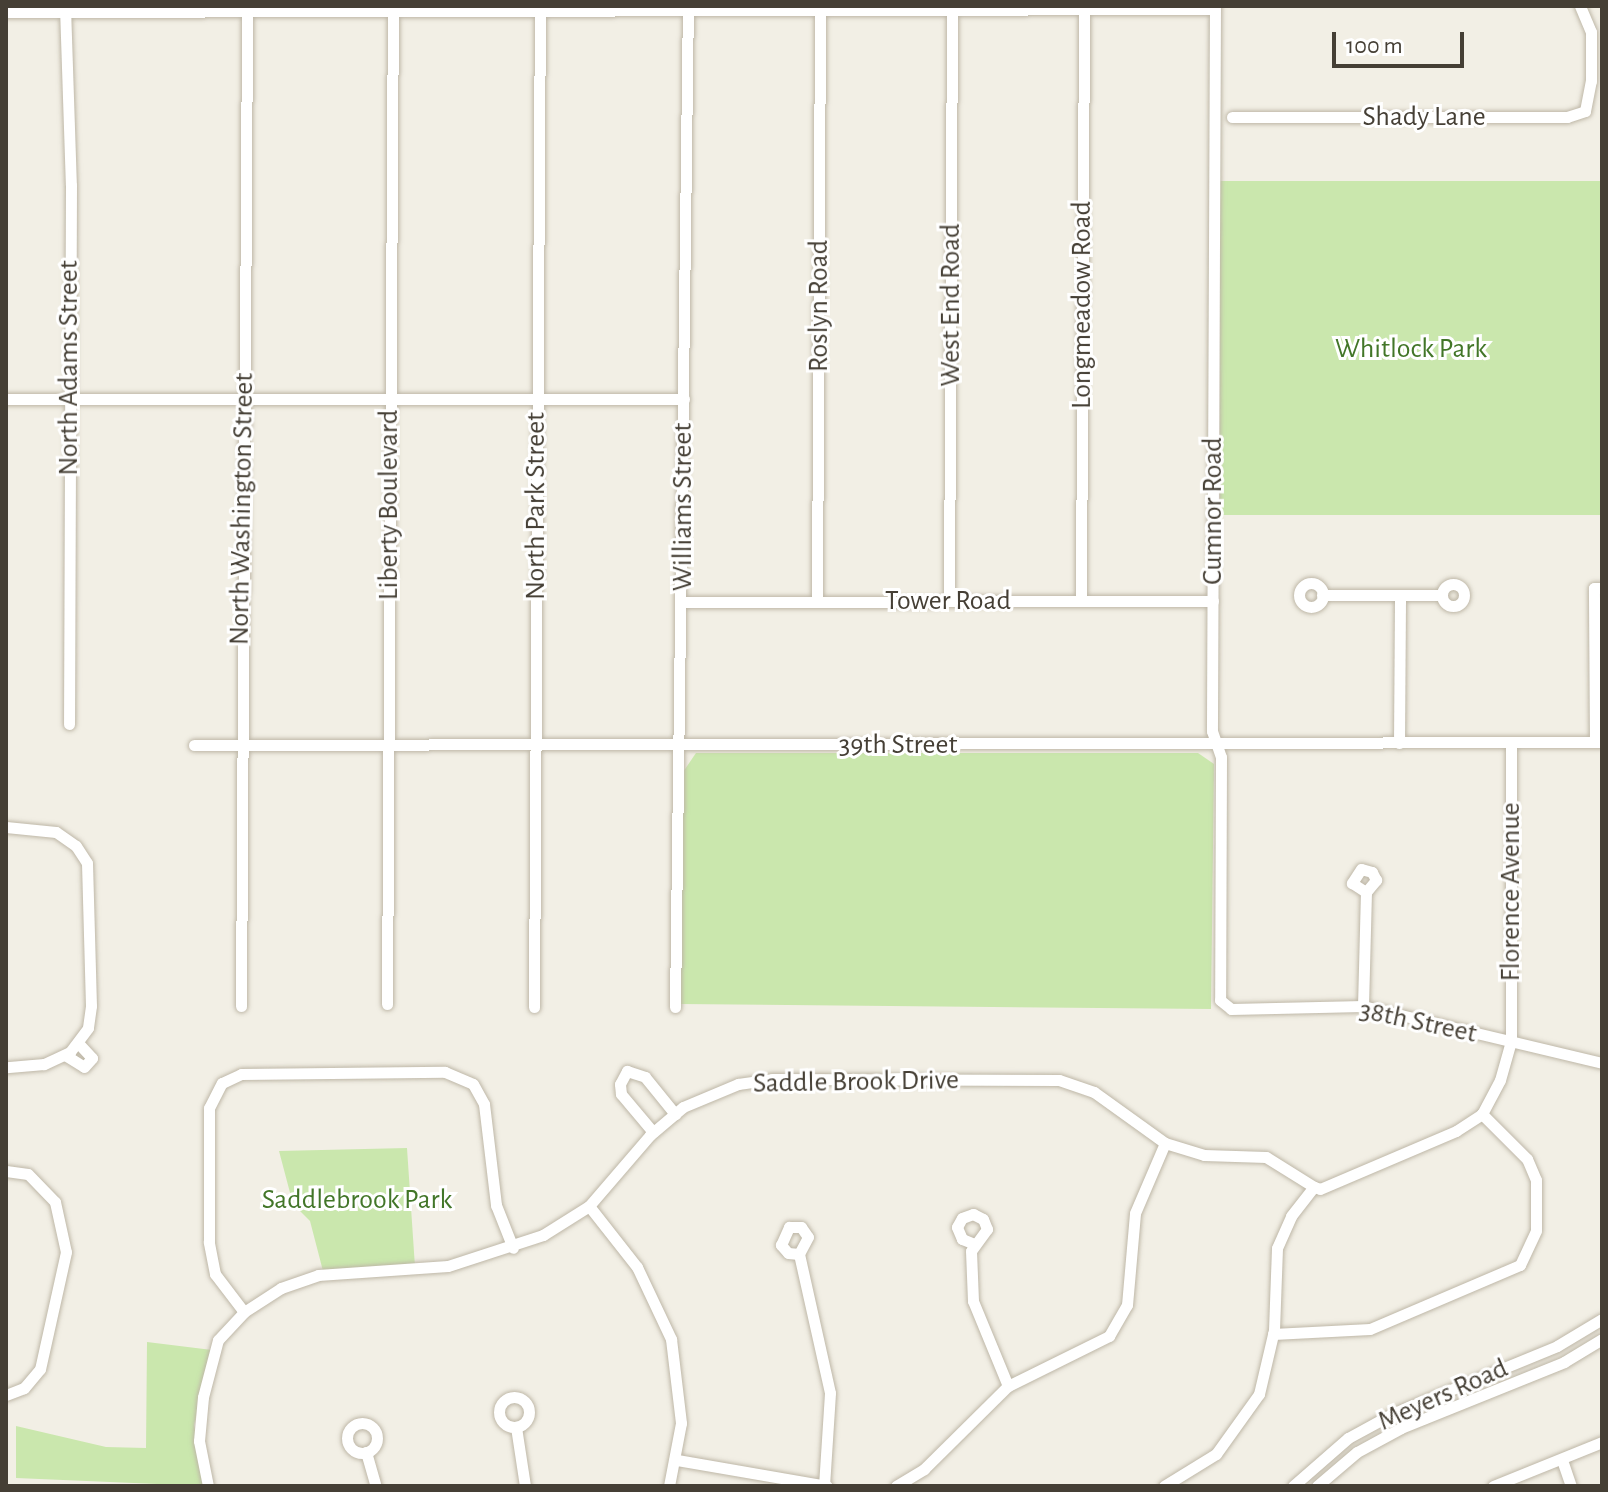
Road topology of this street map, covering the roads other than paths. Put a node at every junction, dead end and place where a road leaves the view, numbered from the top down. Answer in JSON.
{"nodes":[{"id":1,"x":1580,"y":6,"type":"edge"},
{"id":2,"x":540,"y":8,"type":"edge"},
{"id":3,"x":1215,"y":8,"type":"edge"},
{"id":4,"x":66,"y":9,"type":"edge"},
{"id":5,"x":212,"y":9,"type":"edge"},
{"id":6,"x":393,"y":9,"type":"edge"},
{"id":7,"x":688,"y":9,"type":"edge"},
{"id":8,"x":820,"y":10,"type":"junction"},
{"id":9,"x":952,"y":10,"type":"junction"},
{"id":10,"x":1084,"y":10,"type":"junction"},
{"id":11,"x":6,"y":12,"type":"edge"},
{"id":12,"x":247,"y":12,"type":"junction"},
{"id":13,"x":1596,"y":81,"type":"edge"},
{"id":14,"x":1232,"y":117,"type":"dead end"},
{"id":15,"x":243,"y":398,"type":"junction"},
{"id":16,"x":390,"y":398,"type":"junction"},
{"id":17,"x":536,"y":398,"type":"junction"},
{"id":18,"x":6,"y":399,"type":"edge"},
{"id":19,"x":69,"y":399,"type":"junction"},
{"id":20,"x":684,"y":399,"type":"junction"},
{"id":21,"x":1598,"y":588,"type":"edge"},
{"id":22,"x":1322,"y":595,"type":"dead end"},
{"id":23,"x":1400,"y":595,"type":"junction"},
{"id":24,"x":1442,"y":595,"type":"dead end"},
{"id":25,"x":949,"y":601,"type":"junction"},
{"id":26,"x":1081,"y":601,"type":"junction"},
{"id":27,"x":1213,"y":601,"type":"junction"},
{"id":28,"x":683,"y":602,"type":"junction"},
{"id":29,"x":817,"y":602,"type":"junction"},
{"id":30,"x":69,"y":724,"type":"dead end"},
{"id":31,"x":1598,"y":742,"type":"edge"},
{"id":32,"x":1399,"y":743,"type":"junction"},
{"id":33,"x":1511,"y":743,"type":"junction"},
{"id":34,"x":1217,"y":744,"type":"junction"},
{"id":35,"x":194,"y":745,"type":"dead end"},
{"id":36,"x":240,"y":745,"type":"junction"},
{"id":37,"x":386,"y":745,"type":"junction"},
{"id":38,"x":682,"y":745,"type":"junction"},
{"id":39,"x":533,"y":746,"type":"junction"},
{"id":40,"x":6,"y":827,"type":"edge"},
{"id":41,"x":1366,"y":892,"type":"dead end"},
{"id":42,"x":387,"y":1004,"type":"dead end"},
{"id":43,"x":241,"y":1006,"type":"dead end"},
{"id":44,"x":1363,"y":1006,"type":"junction"},
{"id":45,"x":534,"y":1007,"type":"dead end"},
{"id":46,"x":675,"y":1007,"type":"dead end"},
{"id":47,"x":1231,"y":1009,"type":"joint"},
{"id":48,"x":1511,"y":1041,"type":"junction"},
{"id":49,"x":1602,"y":1063,"type":"edge"},
{"id":50,"x":6,"y":1067,"type":"edge"},
{"id":51,"x":675,"y":1114,"type":"junction"},
{"id":52,"x":1482,"y":1114,"type":"junction"},
{"id":53,"x":653,"y":1132,"type":"junction"},
{"id":54,"x":1165,"y":1143,"type":"junction"},
{"id":55,"x":6,"y":1171,"type":"edge"},
{"id":56,"x":1314,"y":1187,"type":"junction"},
{"id":57,"x":589,"y":1206,"type":"junction"},
{"id":58,"x":972,"y":1243,"type":"dead end"},
{"id":59,"x":513,"y":1248,"type":"junction"},
{"id":60,"x":799,"y":1254,"type":"dead end"},
{"id":61,"x":244,"y":1312,"type":"junction"},
{"id":62,"x":1602,"y":1319,"type":"edge"},
{"id":63,"x":1274,"y":1330,"type":"junction"},
{"id":64,"x":1602,"y":1339,"type":"edge"},
{"id":65,"x":1008,"y":1386,"type":"junction"},
{"id":66,"x":6,"y":1395,"type":"edge"},
{"id":67,"x":516,"y":1427,"type":"dead end"},
{"id":68,"x":1602,"y":1442,"type":"edge"},
{"id":69,"x":366,"y":1452,"type":"dead end"},
{"id":70,"x":677,"y":1460,"type":"junction"},
{"id":71,"x":1562,"y":1460,"type":"junction"},
{"id":72,"x":208,"y":1486,"type":"edge"},
{"id":73,"x":376,"y":1486,"type":"edge"},
{"id":74,"x":525,"y":1486,"type":"edge"},
{"id":75,"x":669,"y":1486,"type":"edge"},
{"id":76,"x":825,"y":1486,"type":"edge"},
{"id":77,"x":896,"y":1486,"type":"edge"},
{"id":78,"x":1164,"y":1486,"type":"edge"},
{"id":79,"x":1293,"y":1486,"type":"edge"},
{"id":80,"x":1317,"y":1486,"type":"edge"},
{"id":81,"x":1493,"y":1486,"type":"edge"},
{"id":82,"x":1571,"y":1486,"type":"edge"}],
"edges":[{"from":1,"to":13,"type":"street"},
{"from":2,"to":6,"type":"street"},
{"from":2,"to":7,"type":"street"},
{"from":2,"to":17,"type":"street","name":"North Park Street"},
{"from":3,"to":10,"type":"street"},
{"from":3,"to":27,"type":"street","name":"Cumnor Road"},
{"from":4,"to":5,"type":"street"},
{"from":4,"to":11,"type":"street"},
{"from":4,"to":19,"type":"street","name":"North Adams Street"},
{"from":5,"to":12,"type":"street"},
{"from":6,"to":12,"type":"street"},
{"from":6,"to":16,"type":"street","name":"Liberty Boulevard"},
{"from":7,"to":8,"type":"street"},
{"from":7,"to":20,"type":"street","name":"Williams Street"},
{"from":8,"to":9,"type":"street"},
{"from":8,"to":29,"type":"street","name":"Roslyn Road"},
{"from":9,"to":10,"type":"street"},
{"from":9,"to":25,"type":"street","name":"West End Road"},
{"from":10,"to":26,"type":"street","name":"Longmeadow Road"},
{"from":12,"to":15,"type":"street","name":"North Washington Street"},
{"from":13,"to":14,"type":"street","name":"Shady Lane"},
{"from":15,"to":16,"type":"street"},
{"from":15,"to":19,"type":"street"},
{"from":15,"to":36,"type":"street","name":"North Washington Street"},
{"from":16,"to":17,"type":"street"},
{"from":16,"to":37,"type":"street","name":"Liberty Boulevard"},
{"from":17,"to":20,"type":"street"},
{"from":17,"to":39,"type":"street","name":"North Park Street"},
{"from":18,"to":19,"type":"street"},
{"from":19,"to":30,"type":"street","name":"North Adams Street"},
{"from":20,"to":28,"type":"street","name":"Williams Street"},
{"from":21,"to":31,"type":"street"},
{"from":22,"to":23,"type":"street"},
{"from":23,"to":24,"type":"street"},
{"from":23,"to":32,"type":"street"},
{"from":25,"to":26,"type":"street","name":"Tower Road"},
{"from":25,"to":29,"type":"street","name":"Tower Road"},
{"from":26,"to":27,"type":"street","name":"Tower Road"},
{"from":27,"to":34,"type":"street","name":"Cumnor Road"},
{"from":28,"to":29,"type":"street","name":"Tower Road"},
{"from":28,"to":38,"type":"street","name":"Williams Street"},
{"from":31,"to":33,"type":"street","name":"39th Street"},
{"from":32,"to":33,"type":"street","name":"39th Street"},
{"from":32,"to":34,"type":"street","name":"39th Street"},
{"from":33,"to":48,"type":"street","name":"Florence Avenue"},
{"from":34,"to":38,"type":"street","name":"39th Street"},
{"from":34,"to":47,"type":"street","name":"Cumnor Road"},
{"from":35,"to":36,"type":"street","name":"39th Street"},
{"from":36,"to":37,"type":"street","name":"39th Street"},
{"from":36,"to":43,"type":"street","name":"North Washington Street"},
{"from":37,"to":39,"type":"street","name":"39th Street"},
{"from":37,"to":42,"type":"street","name":"Liberty Boulevard"},
{"from":38,"to":39,"type":"street","name":"39th Street"},
{"from":38,"to":46,"type":"street","name":"Williams Street"},
{"from":39,"to":45,"type":"street","name":"North Park Street"},
{"from":40,"to":50,"type":"street"},
{"from":41,"to":44,"type":"street"},
{"from":44,"to":47,"type":"street","name":"38th Street"},
{"from":44,"to":48,"type":"street","name":"38th Street"},
{"from":48,"to":49,"type":"street","name":"38th Street"},
{"from":48,"to":52,"type":"street","name":"Florence Avenue"},
{"from":51,"to":53,"type":"street","name":"Saddle Brook Drive"},
{"from":51,"to":53,"type":"street"},
{"from":51,"to":54,"type":"street","name":"Saddle Brook Drive"},
{"from":52,"to":56,"type":"street"},
{"from":52,"to":63,"type":"street"},
{"from":53,"to":57,"type":"street","name":"Saddle Brook Drive"},
{"from":54,"to":56,"type":"street","name":"Saddle Brook Drive"},
{"from":54,"to":65,"type":"street"},
{"from":55,"to":66,"type":"street"},
{"from":56,"to":63,"type":"street"},
{"from":57,"to":59,"type":"street","name":"Saddle Brook Drive"},
{"from":57,"to":70,"type":"street"},
{"from":58,"to":65,"type":"street"},
{"from":59,"to":61,"type":"street","name":"Saddle Brook Drive"},
{"from":59,"to":61,"type":"street"},
{"from":60,"to":76,"type":"street"},
{"from":61,"to":72,"type":"street","name":"Saddle Brook Drive"},
{"from":62,"to":79,"type":"street","name":"Meyers Road"},
{"from":63,"to":78,"type":"street"},
{"from":64,"to":80,"type":"street","name":"Meyers Road"},
{"from":65,"to":77,"type":"street"},
{"from":67,"to":74,"type":"street"},
{"from":68,"to":71,"type":"street"},
{"from":69,"to":73,"type":"street"},
{"from":70,"to":75,"type":"street"},
{"from":70,"to":76,"type":"street"},
{"from":71,"to":81,"type":"street"},
{"from":71,"to":82,"type":"street"}]}
